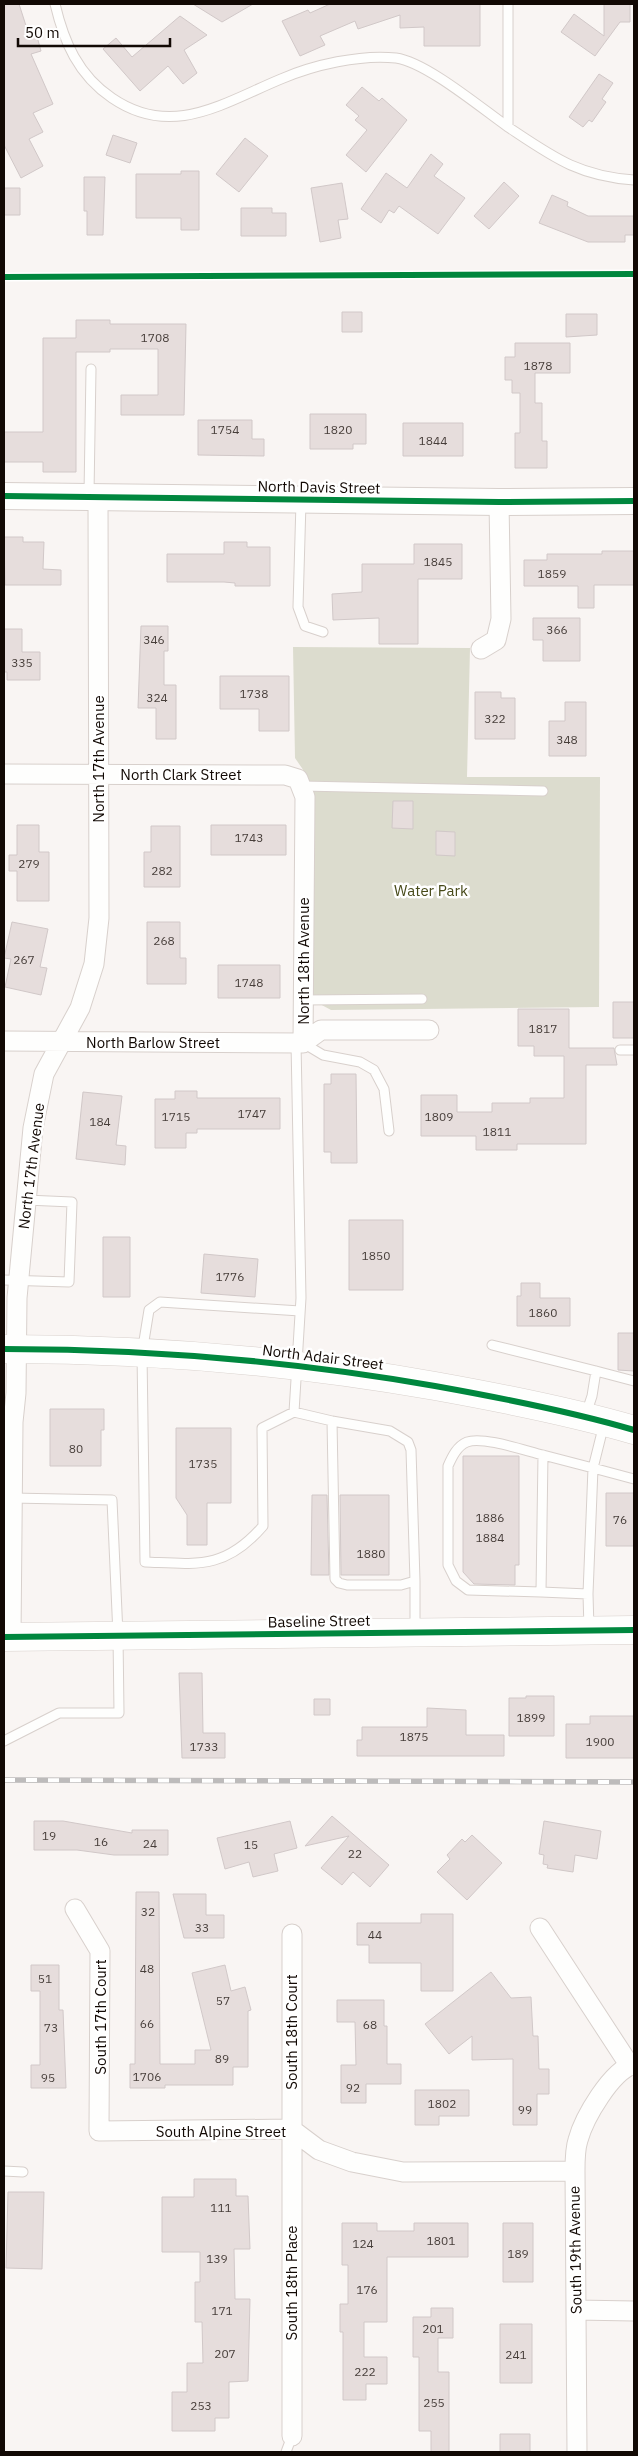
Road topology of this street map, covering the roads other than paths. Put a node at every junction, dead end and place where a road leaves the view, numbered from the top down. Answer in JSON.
{"nodes":[{"id":1,"x":55,"y":4,"type":"edge"},
{"id":2,"x":508,"y":4,"type":"edge"},
{"id":3,"x":508,"y":127,"type":"junction"},
{"id":4,"x":634,"y":180,"type":"edge"},
{"id":5,"x":91,"y":369,"type":"dead end"},
{"id":6,"x":4,"y":496,"type":"edge"},
{"id":7,"x":94,"y":497,"type":"junction"},
{"id":8,"x":301,"y":499,"type":"junction"},
{"id":9,"x":634,"y":501,"type":"edge"},
{"id":10,"x":499,"y":502,"type":"junction"},
{"id":11,"x":323,"y":632,"type":"dead end"},
{"id":12,"x":481,"y":649,"type":"dead end"},
{"id":13,"x":4,"y":774,"type":"edge"},
{"id":14,"x":98,"y":774,"type":"junction"},
{"id":15,"x":299,"y":783,"type":"junction"},
{"id":16,"x":543,"y":791,"type":"dead end"},
{"id":17,"x":422,"y":999,"type":"dead end"},
{"id":18,"x":303,"y":1000,"type":"junction"},
{"id":19,"x":430,"y":1030,"type":"dead end"},
{"id":20,"x":4,"y":1041,"type":"edge"},
{"id":21,"x":60,"y":1042,"type":"junction"},
{"id":22,"x":299,"y":1042,"type":"junction"},
{"id":23,"x":620,"y":1050,"type":"dead end"},
{"id":24,"x":634,"y":1050,"type":"edge"},
{"id":25,"x":389,"y":1131,"type":"dead end"},
{"id":26,"x":26,"y":1200,"type":"junction"},
{"id":27,"x":11,"y":1280,"type":"edge"},
{"id":28,"x":300,"y":1312,"type":"junction"},
{"id":29,"x":492,"y":1345,"type":"dead end"},
{"id":30,"x":10,"y":1349,"type":"edge"},
{"id":31,"x":142,"y":1353,"type":"junction"},
{"id":32,"x":298,"y":1366,"type":"junction"},
{"id":33,"x":596,"y":1371,"type":"junction"},
{"id":34,"x":634,"y":1380,"type":"edge"},
{"id":35,"x":294,"y":1412,"type":"junction"},
{"id":36,"x":595,"y":1419,"type":"junction"},
{"id":37,"x":332,"y":1421,"type":"junction"},
{"id":38,"x":634,"y":1430,"type":"edge"},
{"id":39,"x":8,"y":1438,"type":"edge"},
{"id":40,"x":544,"y":1455,"type":"junction"},
{"id":41,"x":8,"y":1461,"type":"edge"},
{"id":42,"x":593,"y":1468,"type":"junction"},
{"id":43,"x":634,"y":1479,"type":"edge"},
{"id":44,"x":12,"y":1498,"type":"junction"},
{"id":45,"x":415,"y":1581,"type":"junction"},
{"id":46,"x":541,"y":1592,"type":"junction"},
{"id":47,"x":588,"y":1594,"type":"junction"},
{"id":48,"x":589,"y":1630,"type":"junction"},
{"id":49,"x":634,"y":1630,"type":"edge"},
{"id":50,"x":415,"y":1632,"type":"junction"},
{"id":51,"x":118,"y":1636,"type":"junction"},
{"id":52,"x":7,"y":1637,"type":"edge"},
{"id":53,"x":4,"y":1740,"type":"edge"},
{"id":54,"x":75,"y":1909,"type":"dead end"},
{"id":55,"x":540,"y":1928,"type":"dead end"},
{"id":56,"x":292,"y":1934,"type":"dead end"},
{"id":57,"x":632,"y":2065,"type":"edge"},
{"id":58,"x":291,"y":2129,"type":"junction"},
{"id":59,"x":99,"y":2131,"type":"joint"},
{"id":60,"x":4,"y":2171,"type":"edge"},
{"id":61,"x":575,"y":2171,"type":"junction"},
{"id":62,"x":23,"y":2172,"type":"dead end"},
{"id":63,"x":576,"y":2310,"type":"junction"},
{"id":64,"x":634,"y":2311,"type":"edge"},
{"id":65,"x":289,"y":2444,"type":"edge"},
{"id":66,"x":576,"y":2452,"type":"edge"}],
"edges":[{"from":1,"to":3,"type":"lane"},
{"from":2,"to":3,"type":"lane"},
{"from":3,"to":4,"type":"lane"},
{"from":5,"to":7,"type":"lane"},
{"from":6,"to":7,"type":"street","name":"North Davis Street"},
{"from":7,"to":8,"type":"street","name":"North Davis Street"},
{"from":7,"to":14,"type":"street","name":"North 17th Avenue"},
{"from":8,"to":10,"type":"street","name":"North Davis Street"},
{"from":8,"to":11,"type":"lane"},
{"from":9,"to":10,"type":"street","name":"North Davis Street"},
{"from":10,"to":12,"type":"street"},
{"from":13,"to":14,"type":"street","name":"North Clark Street"},
{"from":14,"to":15,"type":"street","name":"North Clark Street"},
{"from":14,"to":21,"type":"street","name":"North 17th Avenue"},
{"from":15,"to":16,"type":"lane"},
{"from":15,"to":18,"type":"street","name":"North 18th Avenue"},
{"from":17,"to":18,"type":"lane"},
{"from":18,"to":22,"type":"street","name":"North 18th Avenue"},
{"from":19,"to":22,"type":"street","name":"North 18th Avenue"},
{"from":20,"to":21,"type":"street","name":"North Barlow Street"},
{"from":21,"to":22,"type":"street","name":"North Barlow Street"},
{"from":21,"to":26,"type":"street","name":"North 17th Avenue"},
{"from":22,"to":25,"type":"lane"},
{"from":22,"to":28,"type":"lane"},
{"from":23,"to":24,"type":"lane"},
{"from":26,"to":27,"type":"street","name":"North 17th Avenue"},
{"from":26,"to":27,"type":"lane"},
{"from":27,"to":30,"type":"street","name":"North 17th Avenue"},
{"from":28,"to":31,"type":"lane"},
{"from":28,"to":32,"type":"lane"},
{"from":29,"to":33,"type":"lane"},
{"from":30,"to":31,"type":"highway","name":"North Adair Street"},
{"from":30,"to":39,"type":"street","name":"North 17th Avenue"},
{"from":31,"to":32,"type":"highway","name":"North Adair Street"},
{"from":31,"to":35,"type":"lane"},
{"from":32,"to":35,"type":"lane"},
{"from":32,"to":36,"type":"highway","name":"North Adair Street"},
{"from":33,"to":34,"type":"lane"},
{"from":33,"to":36,"type":"lane"},
{"from":35,"to":37,"type":"lane"},
{"from":36,"to":38,"type":"highway","name":"North Adair Street"},
{"from":36,"to":42,"type":"lane"},
{"from":37,"to":45,"type":"lane"},
{"from":37,"to":45,"type":"lane"},
{"from":39,"to":41,"type":"street","name":"North 17th Avenue"},
{"from":40,"to":42,"type":"lane"},
{"from":40,"to":46,"type":"lane"},
{"from":40,"to":46,"type":"lane"},
{"from":41,"to":44,"type":"street","name":"North 17th Avenue"},
{"from":42,"to":43,"type":"lane"},
{"from":42,"to":47,"type":"lane"},
{"from":44,"to":51,"type":"lane"},
{"from":44,"to":52,"type":"street","name":"North 17th Avenue"},
{"from":45,"to":50,"type":"lane"},
{"from":46,"to":47,"type":"lane"},
{"from":47,"to":48,"type":"lane"},
{"from":48,"to":49,"type":"highway","name":"Baseline Street"},
{"from":48,"to":50,"type":"highway","name":"Baseline Street"},
{"from":50,"to":51,"type":"highway","name":"Baseline Street"},
{"from":51,"to":52,"type":"highway","name":"Baseline Street"},
{"from":51,"to":53,"type":"lane"},
{"from":54,"to":59,"type":"street","name":"South 17th Court"},
{"from":55,"to":57,"type":"street"},
{"from":56,"to":58,"type":"street","name":"South 18th Court"},
{"from":57,"to":61,"type":"street","name":"South 19th Avenue"},
{"from":58,"to":59,"type":"street","name":"South Alpine Street"},
{"from":58,"to":61,"type":"street","name":"South Alpine Street"},
{"from":58,"to":65,"type":"street","name":"South 18th Place"},
{"from":60,"to":62,"type":"lane"},
{"from":61,"to":63,"type":"street","name":"South 19th Avenue"},
{"from":63,"to":64,"type":"street"},
{"from":63,"to":66,"type":"street","name":"South 19th Avenue"}]}
